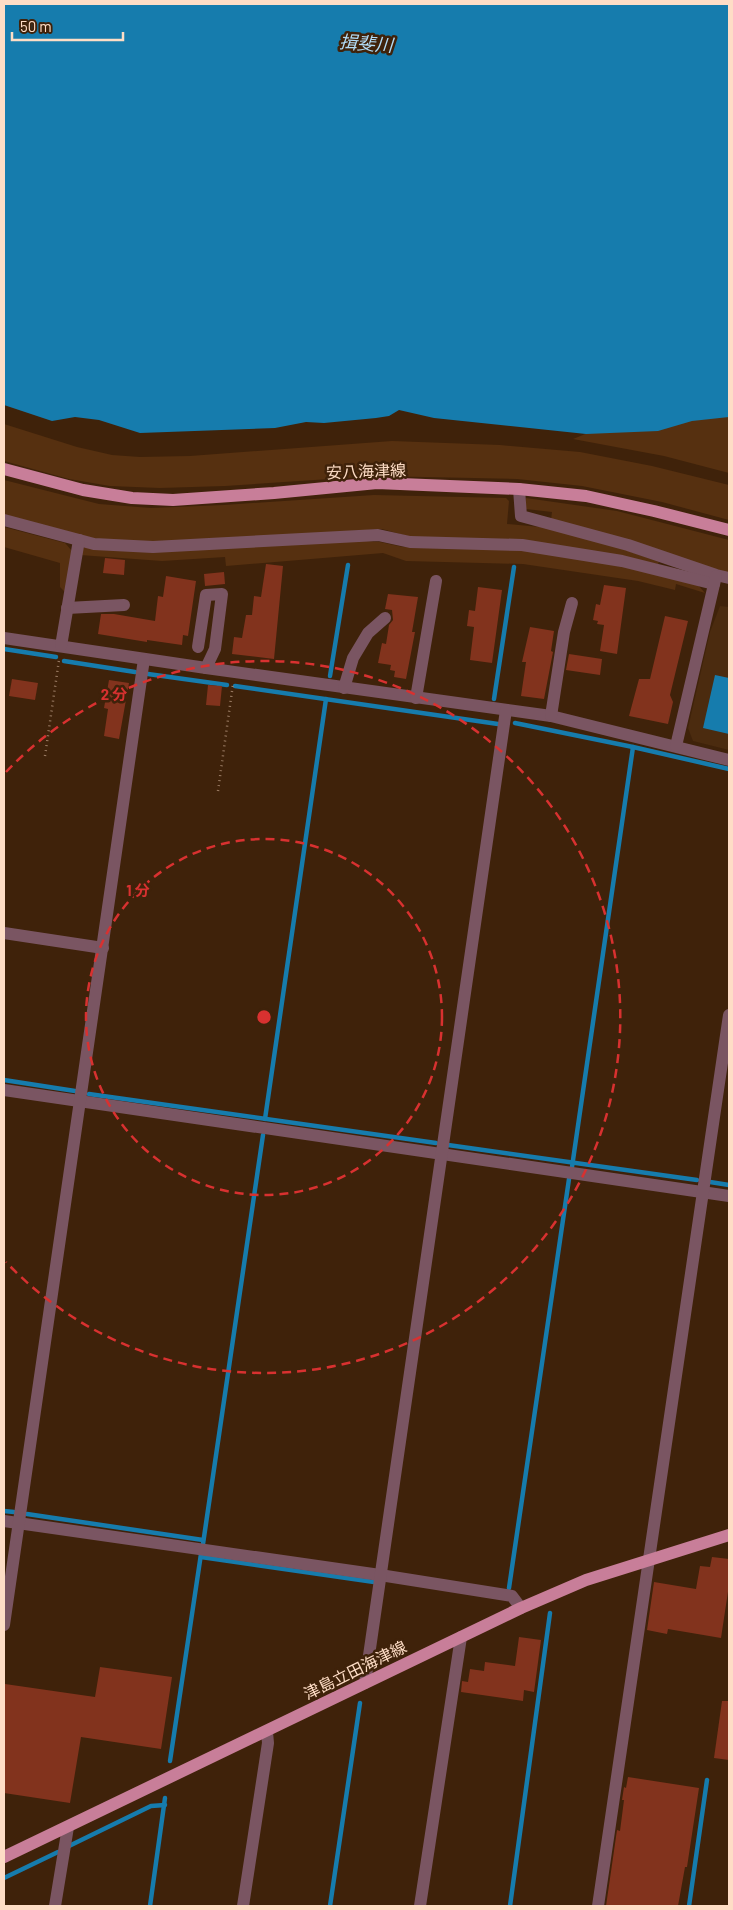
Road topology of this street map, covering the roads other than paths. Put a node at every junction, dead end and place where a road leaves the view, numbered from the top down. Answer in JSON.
{"nodes":[{"id":1,"x":4,"y":469,"type":"edge"},
{"id":2,"x":519,"y":489,"type":"junction"},
{"id":3,"x":4,"y":520,"type":"edge"},
{"id":4,"x":729,"y":530,"type":"edge"},
{"id":5,"x":79,"y":540,"type":"junction"},
{"id":6,"x":729,"y":578,"type":"edge"},
{"id":7,"x":715,"y":580,"type":"junction"},
{"id":8,"x":436,"y":581,"type":"dead end"},
{"id":9,"x":572,"y":603,"type":"dead end"},
{"id":10,"x":124,"y":605,"type":"dead end"},
{"id":11,"x":67,"y":608,"type":"junction"},
{"id":12,"x":385,"y":618,"type":"dead end"},
{"id":13,"x":4,"y":638,"type":"edge"},
{"id":14,"x":61,"y":646,"type":"junction"},
{"id":15,"x":198,"y":648,"type":"dead end"},
{"id":16,"x":144,"y":659,"type":"junction"},
{"id":17,"x":206,"y":668,"type":"junction"},
{"id":18,"x":344,"y":688,"type":"junction"},
{"id":19,"x":416,"y":698,"type":"junction"},
{"id":20,"x":506,"y":710,"type":"junction"},
{"id":21,"x":551,"y":716,"type":"junction"},
{"id":22,"x":676,"y":746,"type":"junction"},
{"id":23,"x":729,"y":760,"type":"edge"},
{"id":24,"x":4,"y":933,"type":"edge"},
{"id":25,"x":103,"y":948,"type":"junction"},
{"id":26,"x":729,"y":1015,"type":"edge"},
{"id":27,"x":4,"y":1090,"type":"edge"},
{"id":28,"x":80,"y":1100,"type":"junction"},
{"id":29,"x":441,"y":1154,"type":"junction"},
{"id":30,"x":702,"y":1192,"type":"junction"},
{"id":31,"x":729,"y":1196,"type":"edge"},
{"id":32,"x":4,"y":1521,"type":"edge"},
{"id":33,"x":19,"y":1524,"type":"junction"},
{"id":34,"x":729,"y":1535,"type":"edge"},
{"id":35,"x":649,"y":1559,"type":"junction"},
{"id":36,"x":380,"y":1575,"type":"junction"},
{"id":37,"x":521,"y":1608,"type":"junction"},
{"id":38,"x":4,"y":1625,"type":"edge"},
{"id":39,"x":461,"y":1637,"type":"junction"},
{"id":40,"x":365,"y":1683,"type":"junction"},
{"id":41,"x":267,"y":1732,"type":"junction"},
{"id":42,"x":68,"y":1827,"type":"junction"},
{"id":43,"x":4,"y":1857,"type":"edge"},
{"id":44,"x":55,"y":1906,"type":"edge"},
{"id":45,"x":243,"y":1906,"type":"edge"},
{"id":46,"x":420,"y":1906,"type":"edge"},
{"id":47,"x":598,"y":1906,"type":"edge"}],
"edges":[{"from":1,"to":2,"type":"main road","name":"安八海津線"},
{"from":2,"to":4,"type":"main road","name":"安八海津線"},
{"from":2,"to":7,"type":"street"},
{"from":3,"to":5,"type":"street"},
{"from":5,"to":7,"type":"street"},
{"from":5,"to":11,"type":"street"},
{"from":6,"to":7,"type":"street"},
{"from":7,"to":22,"type":"street"},
{"from":8,"to":19,"type":"street"},
{"from":9,"to":21,"type":"street"},
{"from":10,"to":11,"type":"street"},
{"from":11,"to":14,"type":"street"},
{"from":12,"to":18,"type":"street"},
{"from":13,"to":14,"type":"street"},
{"from":14,"to":16,"type":"street"},
{"from":15,"to":17,"type":"street"},
{"from":16,"to":17,"type":"street"},
{"from":16,"to":25,"type":"street"},
{"from":17,"to":18,"type":"street"},
{"from":18,"to":19,"type":"street"},
{"from":19,"to":20,"type":"street"},
{"from":20,"to":21,"type":"street"},
{"from":20,"to":29,"type":"street"},
{"from":21,"to":22,"type":"street"},
{"from":22,"to":23,"type":"street"},
{"from":24,"to":25,"type":"street"},
{"from":25,"to":28,"type":"street"},
{"from":26,"to":30,"type":"street"},
{"from":27,"to":28,"type":"street"},
{"from":28,"to":29,"type":"street"},
{"from":28,"to":33,"type":"street"},
{"from":29,"to":30,"type":"street"},
{"from":29,"to":36,"type":"street"},
{"from":30,"to":31,"type":"street"},
{"from":30,"to":35,"type":"street"},
{"from":32,"to":33,"type":"street"},
{"from":33,"to":36,"type":"street"},
{"from":33,"to":38,"type":"street"},
{"from":34,"to":35,"type":"main road","name":"津島立田海津線"},
{"from":35,"to":37,"type":"main road","name":"津島立田海津線"},
{"from":35,"to":47,"type":"street"},
{"from":36,"to":37,"type":"street"},
{"from":36,"to":40,"type":"street"},
{"from":37,"to":39,"type":"main road","name":"津島立田海津線"},
{"from":39,"to":40,"type":"main road","name":"津島立田海津線"},
{"from":39,"to":46,"type":"street"},
{"from":40,"to":41,"type":"main road","name":"津島立田海津線"},
{"from":41,"to":42,"type":"main road","name":"津島立田海津線"},
{"from":41,"to":45,"type":"street"},
{"from":42,"to":43,"type":"main road","name":"津島立田海津線"},
{"from":42,"to":44,"type":"street"}]}
